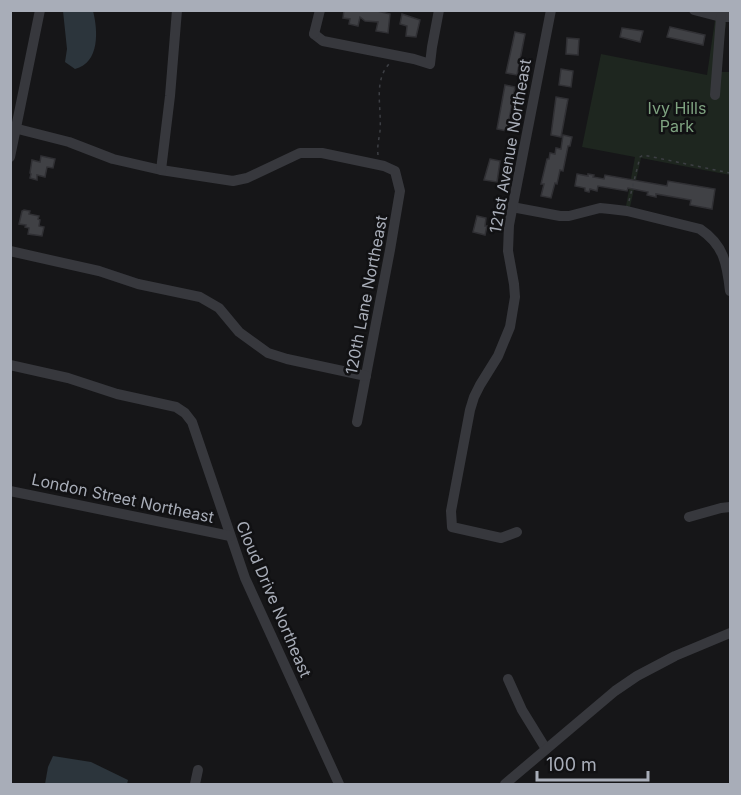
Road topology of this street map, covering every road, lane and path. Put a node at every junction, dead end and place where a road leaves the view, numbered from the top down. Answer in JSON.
{"nodes":[{"id":1,"x":40,"y":10,"type":"edge"},
{"id":2,"x":177,"y":10,"type":"edge"},
{"id":3,"x":320,"y":10,"type":"edge"},
{"id":4,"x":439,"y":10,"type":"edge"},
{"id":5,"x":551,"y":10,"type":"edge"},
{"id":6,"x":701,"y":11,"type":"edge"},
{"id":7,"x":726,"y":17,"type":"edge"},
{"id":8,"x":393,"y":54,"type":"junction"},
{"id":9,"x":715,"y":95,"type":"dead end"},
{"id":10,"x":14,"y":127,"type":"edge"},
{"id":11,"x":10,"y":157,"type":"edge"},
{"id":12,"x":377,"y":165,"type":"junction"},
{"id":13,"x":161,"y":170,"type":"junction"},
{"id":14,"x":730,"y":173,"type":"edge"},
{"id":15,"x":512,"y":207,"type":"junction"},
{"id":16,"x":627,"y":211,"type":"junction"},
{"id":17,"x":10,"y":251,"type":"edge"},
{"id":18,"x":730,"y":291,"type":"edge"},
{"id":19,"x":10,"y":365,"type":"edge"},
{"id":20,"x":366,"y":376,"type":"junction"},
{"id":21,"x":357,"y":422,"type":"dead end"},
{"id":22,"x":10,"y":491,"type":"edge"},
{"id":23,"x":730,"y":507,"type":"edge"},
{"id":24,"x":688,"y":517,"type":"dead end"},
{"id":25,"x":517,"y":532,"type":"dead end"},
{"id":26,"x":230,"y":536,"type":"junction"},
{"id":27,"x":730,"y":633,"type":"edge"},
{"id":28,"x":508,"y":679,"type":"dead end"},
{"id":29,"x":546,"y":749,"type":"junction"},
{"id":30,"x":198,"y":770,"type":"dead end"},
{"id":31,"x":195,"y":784,"type":"edge"},
{"id":32,"x":339,"y":784,"type":"edge"},
{"id":33,"x":505,"y":784,"type":"edge"}],
"edges":[{"from":1,"to":10,"type":"street"},
{"from":2,"to":13,"type":"street"},
{"from":3,"to":8,"type":"street"},
{"from":4,"to":8,"type":"street"},
{"from":5,"to":15,"type":"street","name":"121st Avenue Northeast"},
{"from":6,"to":7,"type":"street"},
{"from":7,"to":9,"type":"street"},
{"from":8,"to":12,"type":"path"},
{"from":10,"to":11,"type":"street"},
{"from":10,"to":13,"type":"street"},
{"from":12,"to":13,"type":"street"},
{"from":12,"to":20,"type":"street","name":"120th Lane Northeast"},
{"from":14,"to":16,"type":"path"},
{"from":15,"to":16,"type":"street"},
{"from":15,"to":25,"type":"street","name":"121st Avenue Northeast"},
{"from":16,"to":18,"type":"street"},
{"from":17,"to":20,"type":"street"},
{"from":19,"to":26,"type":"street","name":"Cloud Drive Northeast"},
{"from":20,"to":21,"type":"street","name":"120th Lane Northeast"},
{"from":22,"to":26,"type":"street","name":"London Street Northeast"},
{"from":23,"to":24,"type":"street"},
{"from":26,"to":32,"type":"street","name":"Cloud Drive Northeast"},
{"from":27,"to":29,"type":"street"},
{"from":28,"to":29,"type":"street"},
{"from":29,"to":33,"type":"street"},
{"from":30,"to":31,"type":"street"}]}
